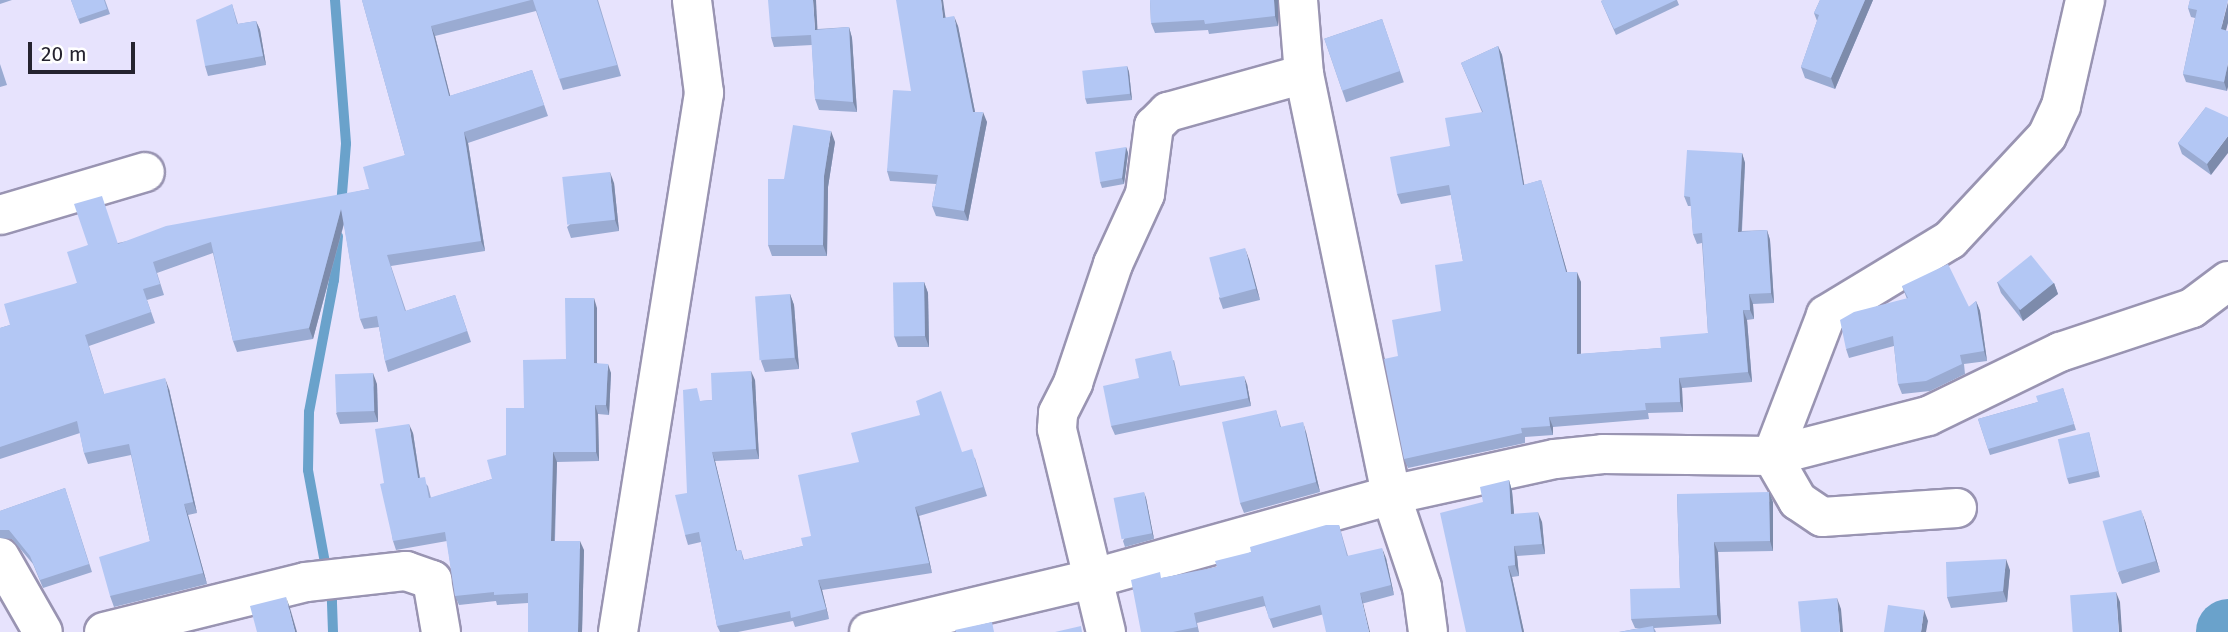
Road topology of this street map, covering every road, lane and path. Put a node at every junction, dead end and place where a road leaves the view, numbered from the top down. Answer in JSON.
{"nodes":[{"id":1,"x":692,"y":0,"type":"edge"},
{"id":2,"x":1298,"y":0,"type":"edge"},
{"id":3,"x":2085,"y":0,"type":"edge"},
{"id":4,"x":1304,"y":74,"type":"junction"},
{"id":5,"x":145,"y":172,"type":"dead end"},
{"id":6,"x":0,"y":215,"type":"edge"},
{"id":7,"x":2228,"y":281,"type":"edge"},
{"id":8,"x":1772,"y":456,"type":"junction"},
{"id":9,"x":1391,"y":495,"type":"junction"},
{"id":10,"x":1957,"y":508,"type":"dead end"},
{"id":11,"x":0,"y":556,"type":"edge"},
{"id":12,"x":1091,"y":579,"type":"junction"},
{"id":13,"x":43,"y":632,"type":"edge"},
{"id":14,"x":104,"y":632,"type":"edge"},
{"id":15,"x":441,"y":632,"type":"edge"},
{"id":16,"x":618,"y":632,"type":"edge"},
{"id":17,"x":869,"y":632,"type":"edge"},
{"id":18,"x":1106,"y":632,"type":"edge"},
{"id":19,"x":1428,"y":632,"type":"edge"}],
"edges":[{"from":1,"to":16,"type":"street"},
{"from":2,"to":4,"type":"street"},
{"from":3,"to":8,"type":"street"},
{"from":4,"to":9,"type":"street"},
{"from":4,"to":12,"type":"street"},
{"from":5,"to":6,"type":"street"},
{"from":7,"to":8,"type":"street"},
{"from":8,"to":9,"type":"street"},
{"from":8,"to":10,"type":"street"},
{"from":9,"to":12,"type":"street"},
{"from":9,"to":19,"type":"street"},
{"from":11,"to":13,"type":"street"},
{"from":12,"to":17,"type":"street"},
{"from":12,"to":18,"type":"street"},
{"from":14,"to":15,"type":"street"}]}
